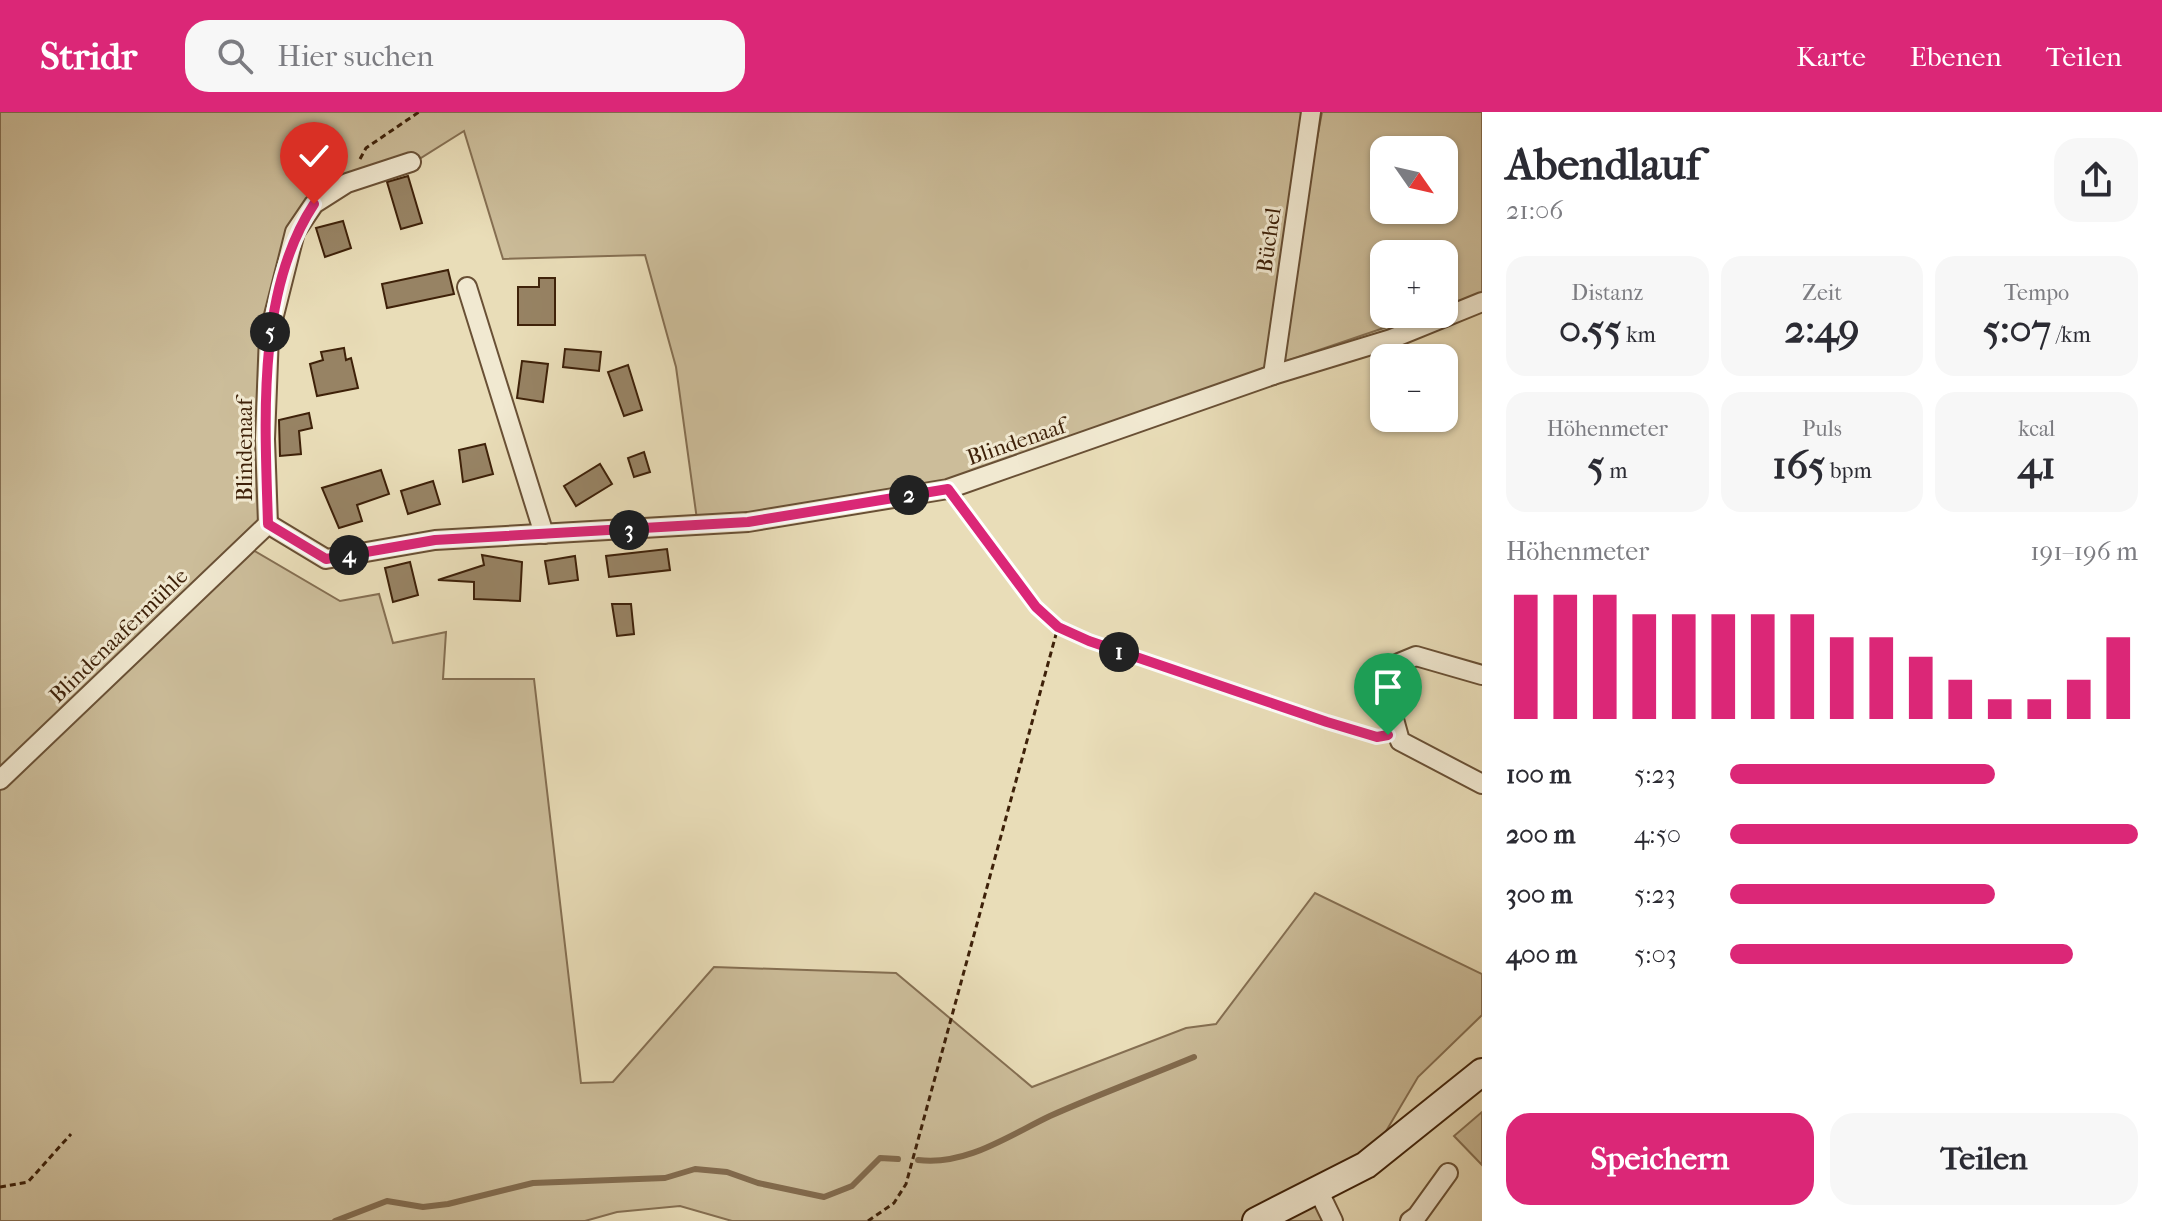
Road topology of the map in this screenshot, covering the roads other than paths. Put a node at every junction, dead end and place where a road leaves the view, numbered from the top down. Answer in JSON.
{"nodes":[{"id":1,"x":1311,"y":112,"type":"edge"},
{"id":2,"x":411,"y":162,"type":"dead end"},
{"id":3,"x":467,"y":287,"type":"dead end"},
{"id":4,"x":1482,"y":302,"type":"edge"},
{"id":5,"x":1273,"y":375,"type":"junction"},
{"id":6,"x":268,"y":524,"type":"junction"},
{"id":7,"x":544,"y":534,"type":"junction"},
{"id":8,"x":1482,"y":675,"type":"edge"},
{"id":9,"x":0,"y":780,"type":"edge"},
{"id":10,"x":1482,"y":784,"type":"edge"},
{"id":11,"x":1482,"y":1072,"type":"edge"},
{"id":12,"x":1448,"y":1173,"type":"dead end"},
{"id":13,"x":1319,"y":1192,"type":"junction"},
{"id":14,"x":1256,"y":1221,"type":"edge"},
{"id":15,"x":1333,"y":1221,"type":"edge"},
{"id":16,"x":1410,"y":1221,"type":"edge"}],
"edges":[{"from":1,"to":5,"type":"street","name":"Büchel"},
{"from":2,"to":6,"type":"street","name":"Blindenaaf"},
{"from":3,"to":7,"type":"street"},
{"from":4,"to":5,"type":"street","name":"Blindenaaf"},
{"from":5,"to":7,"type":"street","name":"Blindenaaf"},
{"from":6,"to":7,"type":"street","name":"Blindenaaf"},
{"from":6,"to":9,"type":"street","name":"Blindenaafermühle"},
{"from":8,"to":10,"type":"street"},
{"from":11,"to":13,"type":"main road"},
{"from":12,"to":16,"type":"street"},
{"from":13,"to":14,"type":"main road"},
{"from":13,"to":15,"type":"street"}]}
